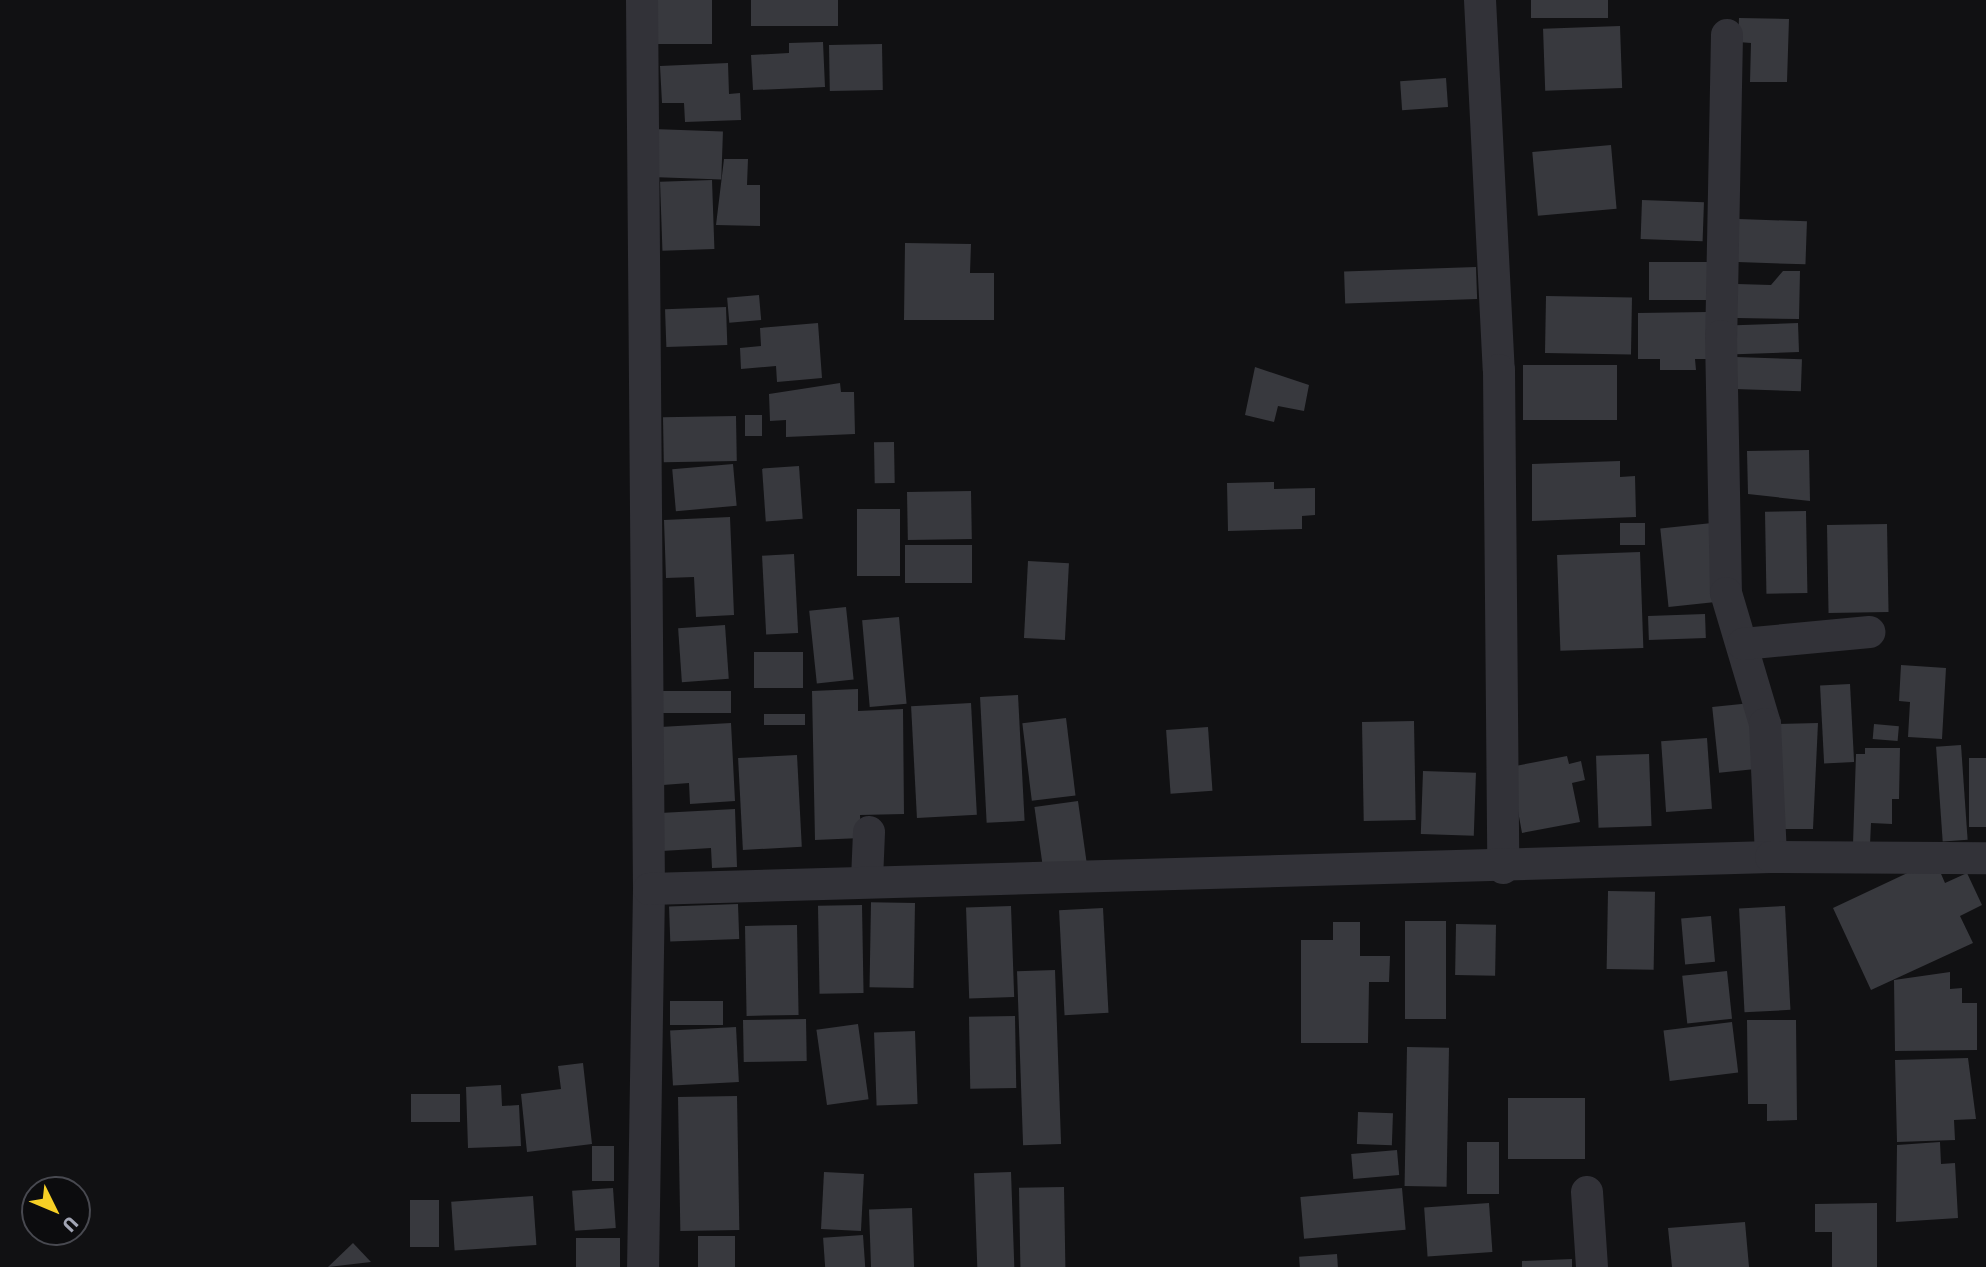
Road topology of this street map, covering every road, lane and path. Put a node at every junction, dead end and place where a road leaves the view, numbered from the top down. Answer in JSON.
{"nodes":[{"id":1,"x":642,"y":0,"type":"edge"},
{"id":2,"x":1480,"y":0,"type":"edge"},
{"id":3,"x":1727,"y":35,"type":"dead end"},
{"id":4,"x":1869,"y":632,"type":"dead end"},
{"id":5,"x":1743,"y":644,"type":"junction"},
{"id":6,"x":869,"y":832,"type":"dead end"},
{"id":7,"x":1771,"y":857,"type":"junction"},
{"id":8,"x":1986,"y":858,"type":"edge"},
{"id":9,"x":1503,"y":868,"type":"junction"},
{"id":10,"x":867,"y":880,"type":"junction"},
{"id":11,"x":649,"y":889,"type":"junction"},
{"id":12,"x":1587,"y":1192,"type":"dead end"},
{"id":13,"x":643,"y":1267,"type":"edge"},
{"id":14,"x":1592,"y":1267,"type":"edge"}],
"edges":[{"from":1,"to":11,"type":"street"},
{"from":2,"to":9,"type":"street"},
{"from":3,"to":5,"type":"street"},
{"from":4,"to":5,"type":"street"},
{"from":5,"to":7,"type":"street"},
{"from":6,"to":10,"type":"street"},
{"from":7,"to":8,"type":"street"},
{"from":7,"to":9,"type":"street"},
{"from":9,"to":10,"type":"street"},
{"from":10,"to":11,"type":"street"},
{"from":11,"to":13,"type":"street"},
{"from":12,"to":14,"type":"street"}]}
